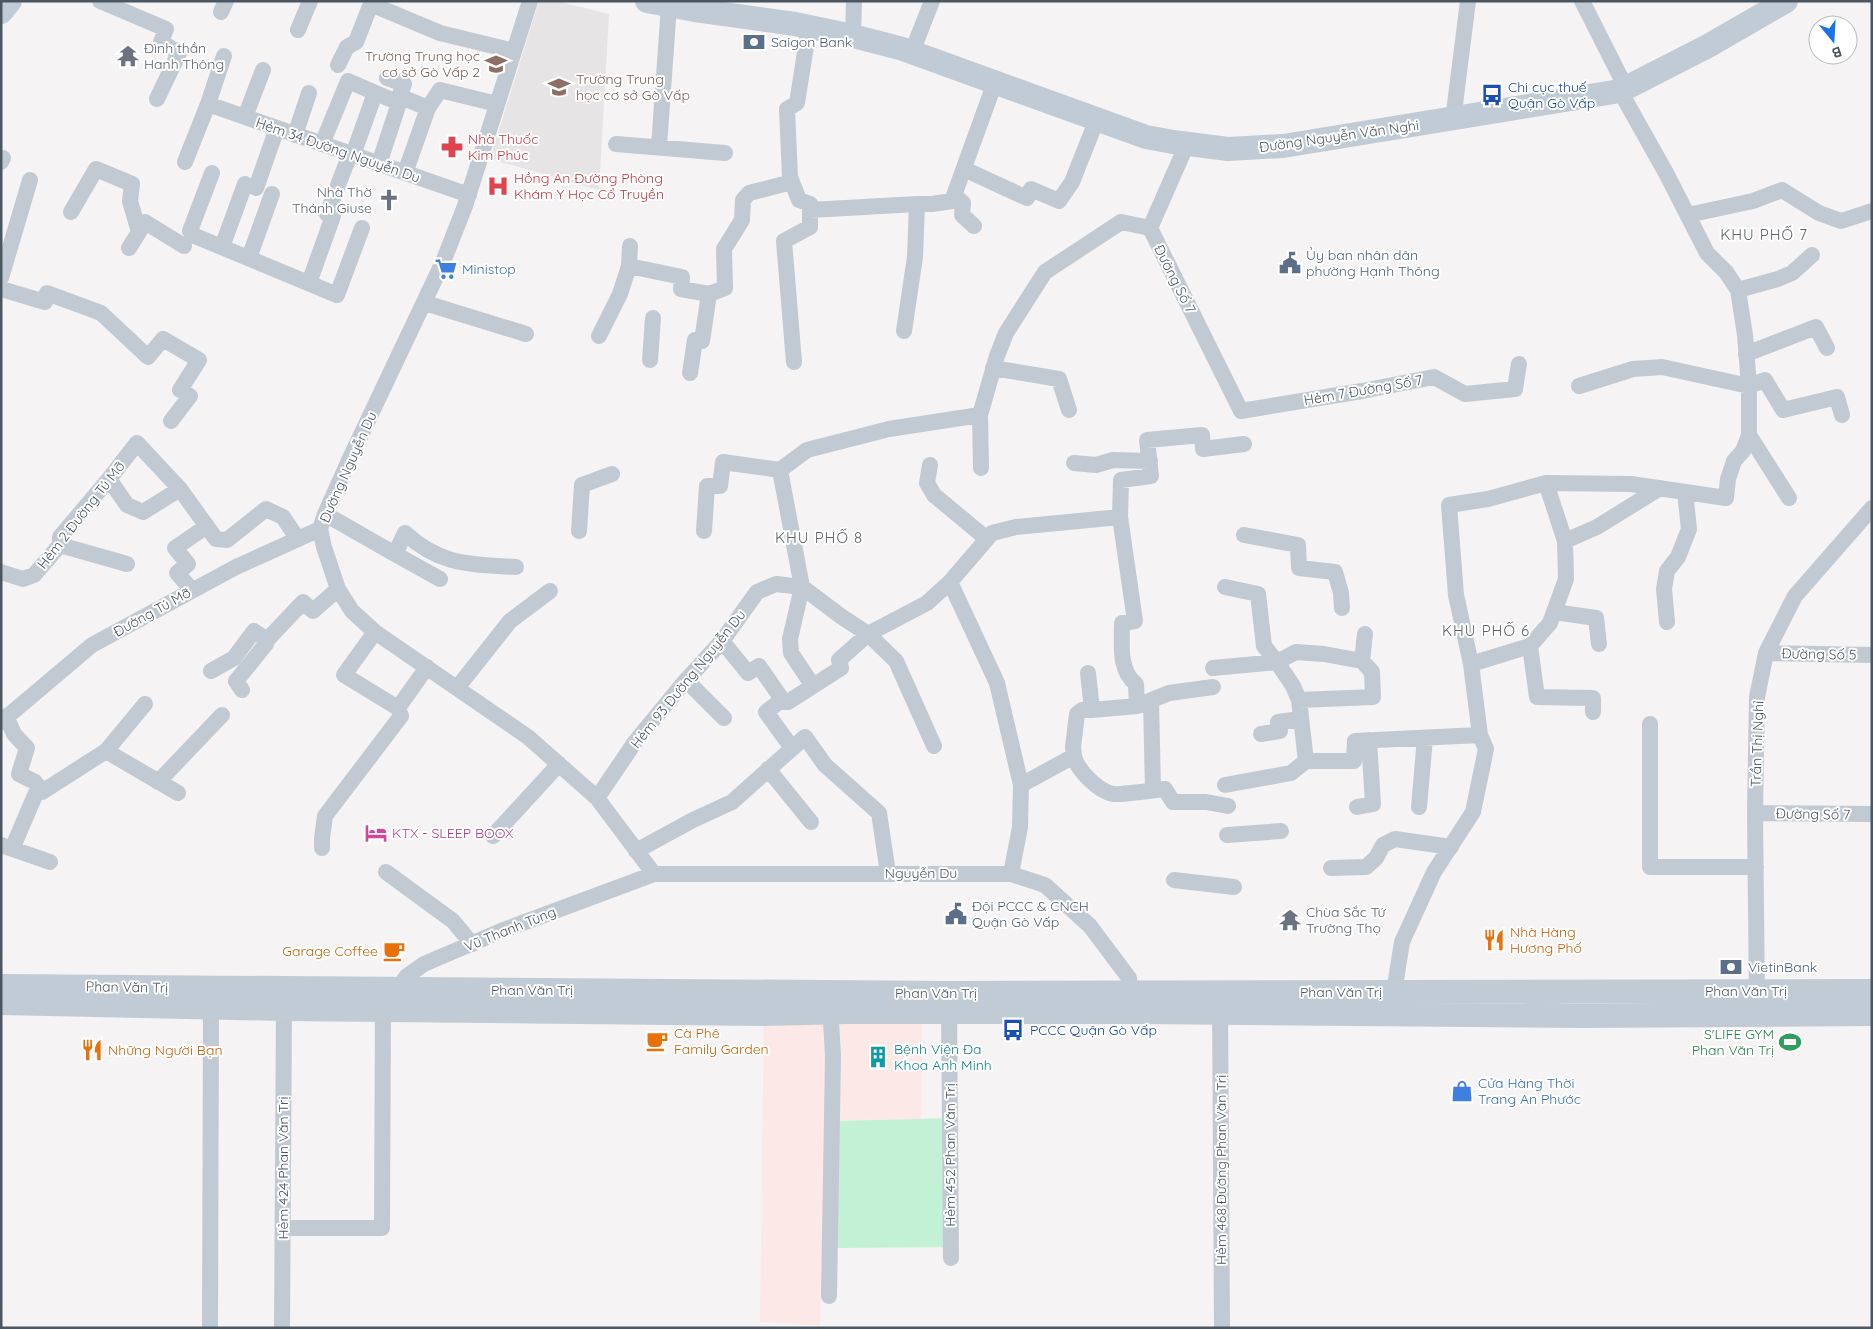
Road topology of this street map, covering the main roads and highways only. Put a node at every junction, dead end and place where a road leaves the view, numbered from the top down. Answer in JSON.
{"nodes":[{"id":1,"x":10,"y":1,"type":"edge"},
{"id":2,"x":1786,"y":1,"type":"edge"},
{"id":3,"x":658,"y":3,"type":"edge"},
{"id":4,"x":1,"y":12,"type":"edge"},
{"id":5,"x":1,"y":986,"type":"edge"},
{"id":6,"x":1872,"y":991,"type":"edge"},
{"id":7,"x":166,"y":997,"type":"junction"},
{"id":8,"x":830,"y":1002,"type":"junction"},
{"id":9,"x":1220,"y":1002,"type":"junction"},
{"id":10,"x":1,"y":1003,"type":"edge"},
{"id":11,"x":1872,"y":1014,"type":"edge"}],
"edges":[{"from":1,"to":4,"type":"main road"},
{"from":2,"to":3,"type":"main road","name":"Đường Nguyễn Văn Nghi"},
{"from":5,"to":7,"type":"main road","name":"Phan Văn Trị"},
{"from":6,"to":9,"type":"main road","name":"Phan Văn Trị"},
{"from":7,"to":8,"type":"main road","name":"Phan Văn Trị"},
{"from":7,"to":8,"type":"main road","name":"Phan Văn Trị"},
{"from":7,"to":10,"type":"main road","name":"Phan Văn Trị"},
{"from":8,"to":9,"type":"main road","name":"Phan Văn Trị"},
{"from":9,"to":11,"type":"main road","name":"Phan Văn Trị"}]}
